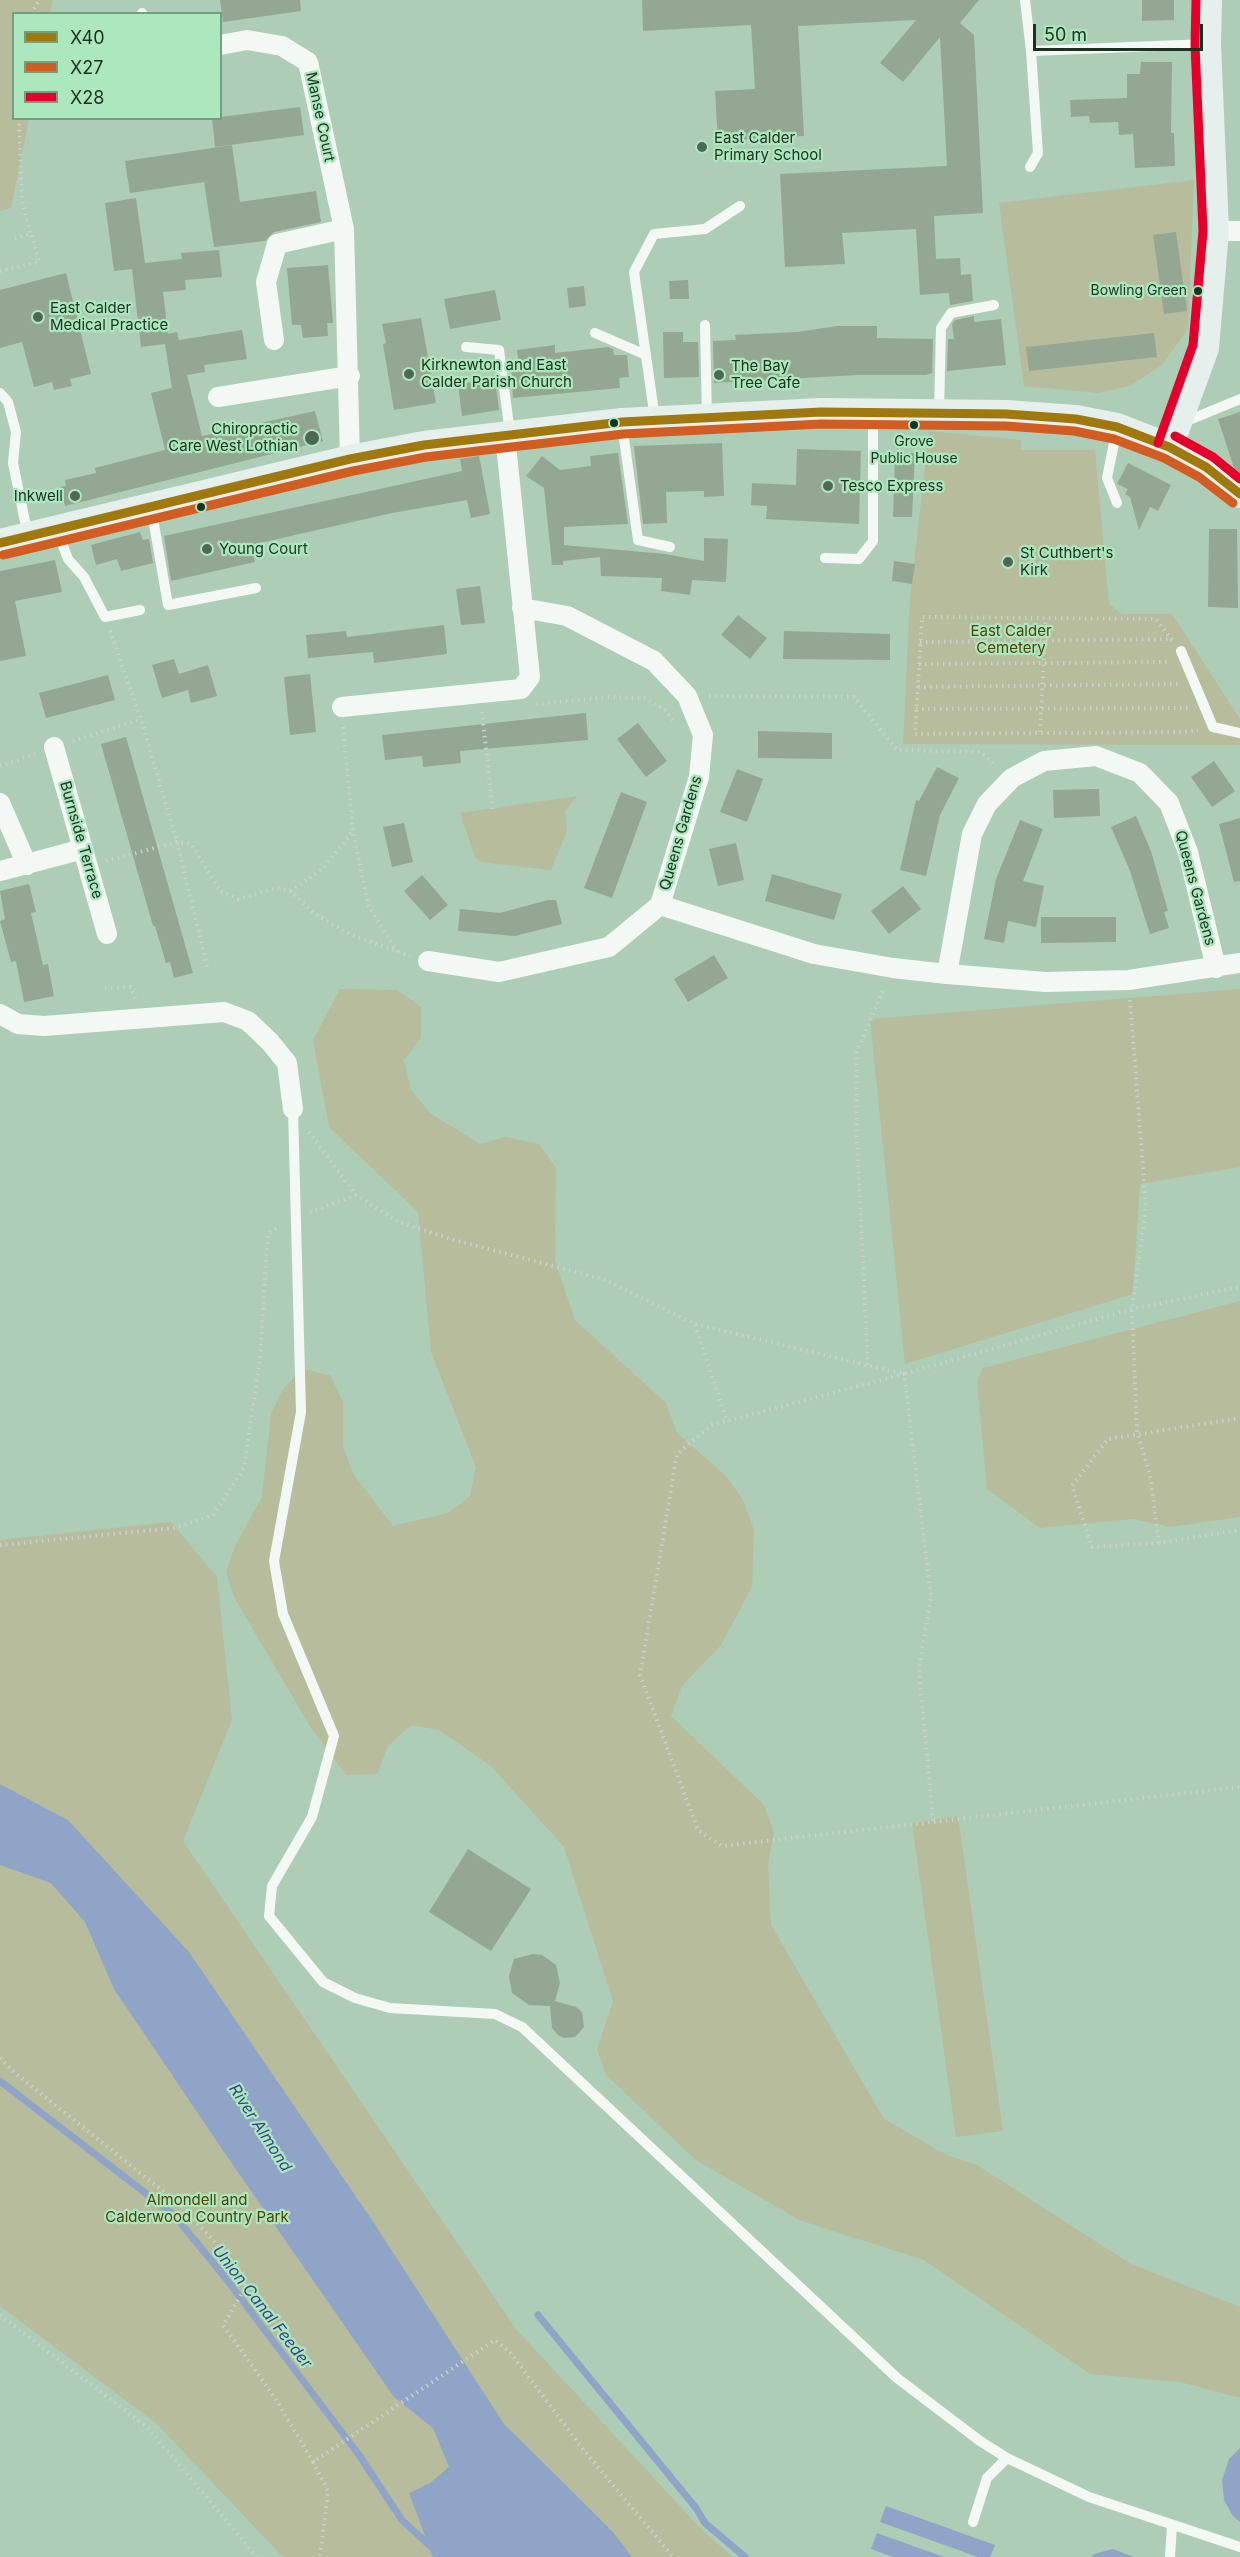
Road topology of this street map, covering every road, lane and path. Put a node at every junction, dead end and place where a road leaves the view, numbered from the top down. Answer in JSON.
{"nodes":[{"id":1,"x":1025,"y":0,"type":"edge"},
{"id":2,"x":1208,"y":0,"type":"edge"},
{"id":3,"x":1207,"y":44,"type":"junction"},
{"id":4,"x":222,"y":45,"type":"edge"},
{"id":5,"x":1031,"y":51,"type":"junction"},
{"id":6,"x":19,"y":120,"type":"edge"},
{"id":7,"x":1030,"y":167,"type":"dead end"},
{"id":8,"x":740,"y":206,"type":"dead end"},
{"id":9,"x":344,"y":229,"type":"junction"},
{"id":10,"x":1227,"y":231,"type":"edge"},
{"id":11,"x":31,"y":233,"type":"junction"},
{"id":12,"x":15,"y":239,"type":"dead end"},
{"id":13,"x":0,"y":272,"type":"edge"},
{"id":14,"x":994,"y":305,"type":"dead end"},
{"id":15,"x":705,"y":325,"type":"dead end"},
{"id":16,"x":595,"y":333,"type":"dead end"},
{"id":17,"x":274,"y":340,"type":"dead end"},
{"id":18,"x":465,"y":347,"type":"dead end"},
{"id":19,"x":646,"y":355,"type":"junction"},
{"id":20,"x":350,"y":376,"type":"junction"},
{"id":21,"x":0,"y":393,"type":"edge"},
{"id":22,"x":218,"y":397,"type":"dead end"},
{"id":23,"x":1240,"y":399,"type":"edge"},
{"id":24,"x":873,"y":411,"type":"junction"},
{"id":25,"x":939,"y":412,"type":"junction"},
{"id":26,"x":707,"y":418,"type":"junction"},
{"id":27,"x":655,"y":420,"type":"junction"},
{"id":28,"x":622,"y":422,"type":"junction"},
{"id":29,"x":1117,"y":427,"type":"junction"},
{"id":30,"x":507,"y":435,"type":"junction"},
{"id":31,"x":1173,"y":436,"type":"junction"},
{"id":32,"x":350,"y":459,"type":"junction"},
{"id":33,"x":1240,"y":494,"type":"edge"},
{"id":34,"x":1117,"y":502,"type":"dead end"},
{"id":35,"x":150,"y":507,"type":"junction"},
{"id":36,"x":57,"y":529,"type":"junction"},
{"id":37,"x":28,"y":536,"type":"junction"},
{"id":38,"x":0,"y":543,"type":"edge"},
{"id":39,"x":670,"y":547,"type":"dead end"},
{"id":40,"x":825,"y":558,"type":"dead end"},
{"id":41,"x":256,"y":588,"type":"dead end"},
{"id":42,"x":522,"y":608,"type":"junction"},
{"id":43,"x":140,"y":610,"type":"dead end"},
{"id":44,"x":105,"y":617,"type":"junction"},
{"id":45,"x":1046,"y":618,"type":"junction"},
{"id":46,"x":1171,"y":639,"type":"junction"},
{"id":47,"x":1045,"y":640,"type":"junction"},
{"id":48,"x":920,"y":642,"type":"junction"},
{"id":49,"x":1183,"y":656,"type":"junction"},
{"id":50,"x":1044,"y":663,"type":"junction"},
{"id":51,"x":919,"y":664,"type":"junction"},
{"id":52,"x":1193,"y":684,"type":"junction"},
{"id":53,"x":1043,"y":686,"type":"junction"},
{"id":54,"x":918,"y":687,"type":"junction"},
{"id":55,"x":521,"y":689,"type":"junction"},
{"id":56,"x":480,"y":694,"type":"junction"},
{"id":57,"x":687,"y":696,"type":"junction"},
{"id":58,"x":342,"y":707,"type":"joint"},
{"id":59,"x":1204,"y":707,"type":"junction"},
{"id":60,"x":916,"y":709,"type":"junction"},
{"id":61,"x":1042,"y":709,"type":"junction"},
{"id":62,"x":678,"y":727,"type":"dead end"},
{"id":63,"x":1213,"y":727,"type":"junction"},
{"id":64,"x":1041,"y":732,"type":"junction"},
{"id":65,"x":1240,"y":733,"type":"edge"},
{"id":66,"x":54,"y":747,"type":"dead end"},
{"id":67,"x":1012,"y":778,"type":"junction"},
{"id":68,"x":0,"y":803,"type":"edge"},
{"id":69,"x":493,"y":812,"type":"dead end"},
{"id":70,"x":353,"y":831,"type":"junction"},
{"id":71,"x":177,"y":842,"type":"junction"},
{"id":72,"x":85,"y":857,"type":"junction"},
{"id":73,"x":27,"y":865,"type":"junction"},
{"id":74,"x":0,"y":871,"type":"edge"},
{"id":75,"x":290,"y":891,"type":"junction"},
{"id":76,"x":660,"y":905,"type":"junction"},
{"id":77,"x":107,"y":934,"type":"dead end"},
{"id":78,"x":397,"y":953,"type":"junction"},
{"id":79,"x":428,"y":961,"type":"joint"},
{"id":80,"x":1240,"y":963,"type":"edge"},
{"id":81,"x":893,"y":968,"type":"junction"},
{"id":82,"x":1216,"y":968,"type":"junction"},
{"id":83,"x":208,"y":970,"type":"dead end"},
{"id":84,"x":947,"y":974,"type":"junction"},
{"id":85,"x":1129,"y":980,"type":"junction"},
{"id":86,"x":0,"y":1014,"type":"edge"},
{"id":87,"x":293,"y":1109,"type":"junction"},
{"id":88,"x":356,"y":1195,"type":"junction"},
{"id":89,"x":296,"y":1217,"type":"junction"},
{"id":90,"x":1240,"y":1287,"type":"edge"},
{"id":91,"x":1132,"y":1309,"type":"junction"},
{"id":92,"x":695,"y":1324,"type":"junction"},
{"id":93,"x":868,"y":1365,"type":"junction"},
{"id":94,"x":904,"y":1374,"type":"junction"},
{"id":95,"x":1240,"y":1418,"type":"edge"},
{"id":96,"x":727,"y":1421,"type":"junction"},
{"id":97,"x":1137,"y":1432,"type":"junction"},
{"id":98,"x":1240,"y":1530,"type":"edge"},
{"id":99,"x":1159,"y":1543,"type":"junction"},
{"id":100,"x":0,"y":1545,"type":"edge"},
{"id":101,"x":1240,"y":1787,"type":"edge"},
{"id":102,"x":933,"y":1821,"type":"junction"},
{"id":103,"x":0,"y":2058,"type":"edge"},
{"id":104,"x":0,"y":2315,"type":"edge"},
{"id":105,"x":1007,"y":2458,"type":"junction"},
{"id":106,"x":313,"y":2462,"type":"junction"},
{"id":107,"x":973,"y":2522,"type":"dead end"},
{"id":108,"x":1172,"y":2525,"type":"junction"},
{"id":109,"x":1240,"y":2547,"type":"edge"},
{"id":110,"x":257,"y":2557,"type":"edge"},
{"id":111,"x":320,"y":2557,"type":"edge"},
{"id":112,"x":673,"y":2557,"type":"edge"},
{"id":113,"x":1170,"y":2557,"type":"edge"}],
"edges":[{"from":1,"to":5,"type":"lane"},
{"from":2,"to":3,"type":"main road"},
{"from":3,"to":5,"type":"lane"},
{"from":3,"to":10,"type":"main road"},
{"from":4,"to":9,"type":"street","name":"Manse Court"},
{"from":5,"to":7,"type":"lane"},
{"from":6,"to":11,"type":"path"},
{"from":8,"to":19,"type":"lane"},
{"from":9,"to":17,"type":"street"},
{"from":9,"to":20,"type":"street","name":"Manse Court"},
{"from":10,"to":31,"type":"main road"},
{"from":11,"to":12,"type":"path"},
{"from":11,"to":13,"type":"path"},
{"from":14,"to":25,"type":"lane"},
{"from":15,"to":26,"type":"lane"},
{"from":16,"to":19,"type":"lane"},
{"from":18,"to":30,"type":"lane"},
{"from":19,"to":27,"type":"lane"},
{"from":20,"to":22,"type":"street"},
{"from":20,"to":32,"type":"street","name":"Manse Court"},
{"from":21,"to":37,"type":"lane"},
{"from":23,"to":31,"type":"lane"},
{"from":24,"to":25,"type":"main road"},
{"from":24,"to":26,"type":"main road"},
{"from":24,"to":40,"type":"lane"},
{"from":25,"to":29,"type":"main road"},
{"from":26,"to":27,"type":"main road"},
{"from":27,"to":28,"type":"main road"},
{"from":28,"to":30,"type":"main road"},
{"from":28,"to":39,"type":"lane"},
{"from":29,"to":31,"type":"main road"},
{"from":29,"to":34,"type":"lane"},
{"from":30,"to":32,"type":"main road"},
{"from":30,"to":42,"type":"street"},
{"from":31,"to":33,"type":"main road"},
{"from":32,"to":35,"type":"main road"},
{"from":35,"to":36,"type":"main road"},
{"from":35,"to":41,"type":"lane"},
{"from":36,"to":37,"type":"main road"},
{"from":36,"to":44,"type":"lane"},
{"from":37,"to":38,"type":"main road"},
{"from":42,"to":55,"type":"street"},
{"from":42,"to":57,"type":"street","name":"Queens Gardens"},
{"from":43,"to":44,"type":"lane"},
{"from":44,"to":71,"type":"path"},
{"from":45,"to":46,"type":"path"},
{"from":45,"to":47,"type":"path"},
{"from":45,"to":48,"type":"path"},
{"from":46,"to":47,"type":"path"},
{"from":46,"to":49,"type":"path"},
{"from":47,"to":48,"type":"path"},
{"from":47,"to":50,"type":"path"},
{"from":48,"to":51,"type":"path"},
{"from":49,"to":50,"type":"path"},
{"from":49,"to":52,"type":"lane"},
{"from":50,"to":51,"type":"path"},
{"from":50,"to":53,"type":"path"},
{"from":51,"to":54,"type":"path"},
{"from":52,"to":53,"type":"path"},
{"from":52,"to":59,"type":"lane"},
{"from":53,"to":54,"type":"path"},
{"from":53,"to":61,"type":"path"},
{"from":54,"to":60,"type":"path"},
{"from":55,"to":56,"type":"street"},
{"from":55,"to":62,"type":"path"},
{"from":56,"to":58,"type":"street"},
{"from":56,"to":69,"type":"path"},
{"from":57,"to":67,"type":"path"},
{"from":57,"to":76,"type":"street","name":"Queens Gardens"},
{"from":58,"to":70,"type":"path"},
{"from":59,"to":61,"type":"path"},
{"from":59,"to":63,"type":"lane"},
{"from":60,"to":61,"type":"path"},
{"from":60,"to":64,"type":"path"},
{"from":61,"to":64,"type":"path"},
{"from":63,"to":64,"type":"path"},
{"from":63,"to":65,"type":"lane"},
{"from":66,"to":72,"type":"street","name":"Burnside Terrace"},
{"from":67,"to":82,"type":"street","name":"Queens Gardens"},
{"from":67,"to":84,"type":"street","name":"Queens Gardens"},
{"from":68,"to":73,"type":"street"},
{"from":70,"to":75,"type":"path"},
{"from":70,"to":78,"type":"path"},
{"from":71,"to":72,"type":"path"},
{"from":71,"to":75,"type":"path"},
{"from":71,"to":83,"type":"path"},
{"from":72,"to":73,"type":"street"},
{"from":72,"to":77,"type":"street","name":"Burnside Terrace"},
{"from":73,"to":74,"type":"street"},
{"from":75,"to":78,"type":"path"},
{"from":76,"to":79,"type":"street"},
{"from":76,"to":81,"type":"street","name":"Queens Gardens"},
{"from":78,"to":79,"type":"path"},
{"from":80,"to":82,"type":"street","name":"Queens Gardens"},
{"from":81,"to":84,"type":"street","name":"Queens Gardens"},
{"from":81,"to":93,"type":"path"},
{"from":82,"to":85,"type":"street","name":"Queens Gardens"},
{"from":84,"to":85,"type":"street","name":"Queens Gardens"},
{"from":85,"to":91,"type":"path"},
{"from":86,"to":87,"type":"street"},
{"from":87,"to":88,"type":"path"},
{"from":87,"to":89,"type":"lane"},
{"from":88,"to":89,"type":"path"},
{"from":88,"to":92,"type":"path"},
{"from":89,"to":100,"type":"path"},
{"from":89,"to":105,"type":"lane"},
{"from":90,"to":91,"type":"path"},
{"from":91,"to":94,"type":"path"},
{"from":91,"to":97,"type":"path"},
{"from":92,"to":93,"type":"path"},
{"from":92,"to":96,"type":"path"},
{"from":93,"to":94,"type":"path"},
{"from":94,"to":96,"type":"path"},
{"from":94,"to":102,"type":"path"},
{"from":95,"to":97,"type":"path"},
{"from":96,"to":102,"type":"path"},
{"from":97,"to":99,"type":"path"},
{"from":97,"to":99,"type":"path"},
{"from":98,"to":99,"type":"path"},
{"from":101,"to":102,"type":"path"},
{"from":103,"to":106,"type":"path"},
{"from":104,"to":110,"type":"path"},
{"from":105,"to":107,"type":"lane"},
{"from":105,"to":108,"type":"lane"},
{"from":106,"to":111,"type":"path"},
{"from":106,"to":112,"type":"path"},
{"from":108,"to":109,"type":"lane"},
{"from":108,"to":113,"type":"lane"}]}
